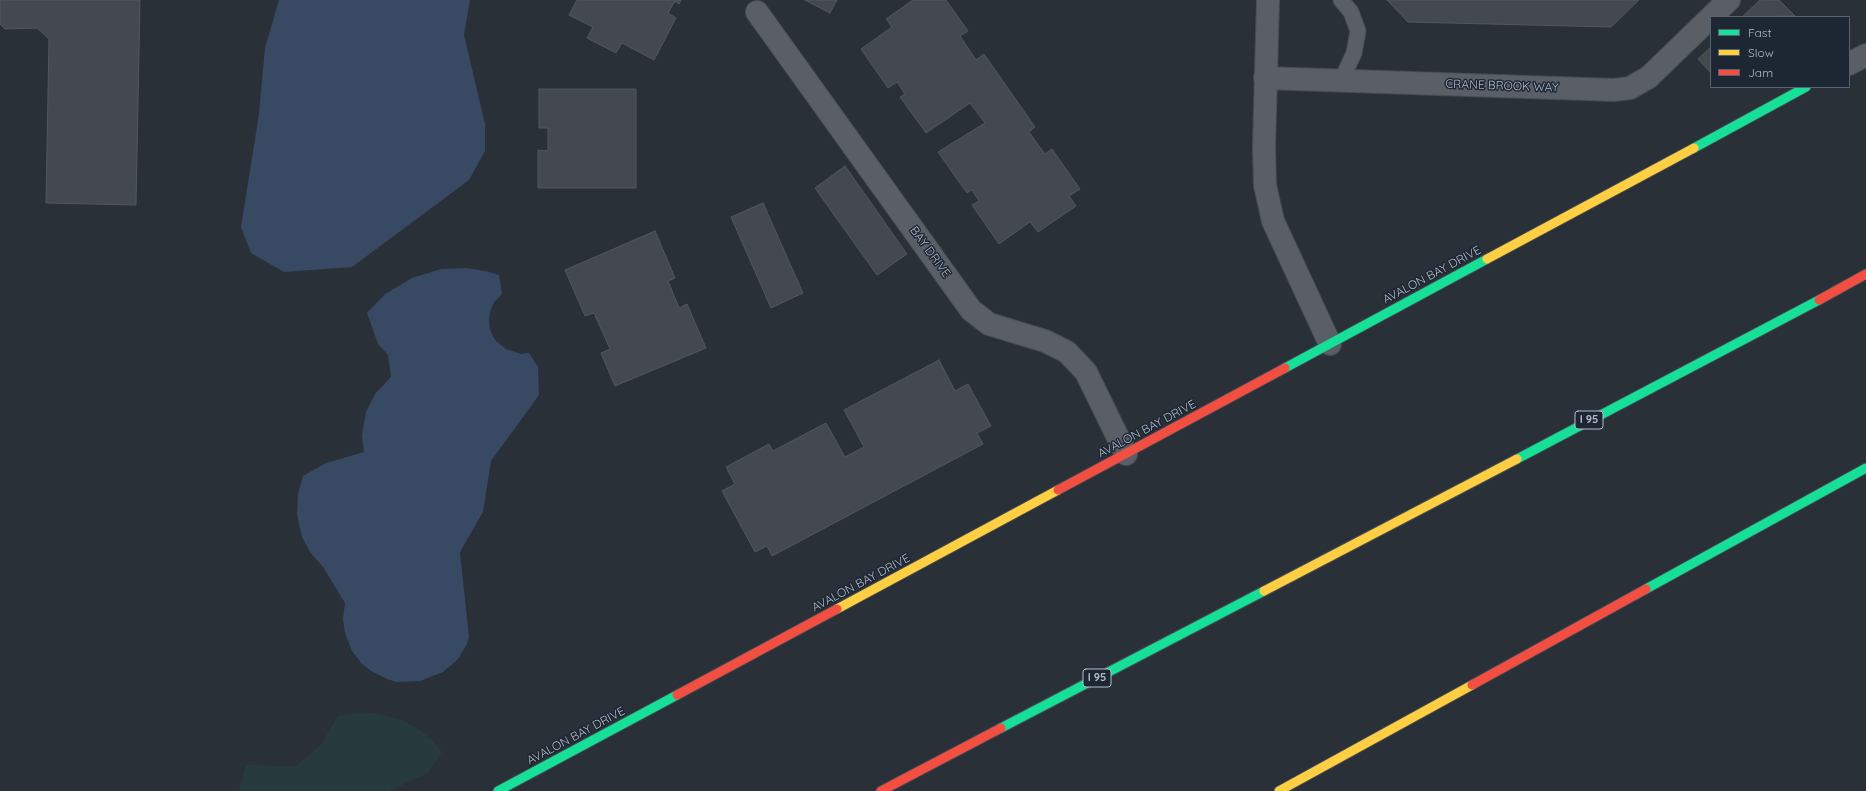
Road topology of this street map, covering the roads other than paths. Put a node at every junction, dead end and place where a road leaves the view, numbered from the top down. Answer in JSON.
{"nodes":[{"id":1,"x":1268,"y":0,"type":"edge"},
{"id":2,"x":1341,"y":0,"type":"edge"},
{"id":3,"x":1729,"y":0,"type":"edge"},
{"id":4,"x":757,"y":12,"type":"dead end"},
{"id":5,"x":1712,"y":16,"type":"edge"},
{"id":6,"x":1710,"y":18,"type":"edge"},
{"id":7,"x":1866,"y":55,"type":"edge"},
{"id":8,"x":1850,"y":63,"type":"edge"},
{"id":9,"x":1266,"y":78,"type":"junction"},
{"id":10,"x":1341,"y":81,"type":"junction"},
{"id":11,"x":1804,"y":88,"type":"edge"},
{"id":12,"x":1866,"y":274,"type":"edge"},
{"id":13,"x":1330,"y":344,"type":"junction"},
{"id":14,"x":1126,"y":454,"type":"junction"},
{"id":15,"x":1866,"y":468,"type":"edge"},
{"id":16,"x":1418,"y":716,"type":"junction"},
{"id":17,"x":498,"y":791,"type":"edge"},
{"id":18,"x":881,"y":791,"type":"edge"},
{"id":19,"x":1280,"y":791,"type":"edge"},
{"id":20,"x":1299,"y":791,"type":"edge"}],
"edges":[{"from":1,"to":9,"type":"street"},
{"from":2,"to":10,"type":"lane"},
{"from":3,"to":5,"type":"street","name":"CRANE BROOK WAY"},
{"from":4,"to":14,"type":"street","name":"BAY DRIVE"},
{"from":6,"to":10,"type":"street","name":"CRANE BROOK WAY"},
{"from":7,"to":8,"type":"street"},
{"from":9,"to":10,"type":"street","name":"CRANE BROOK WAY"},
{"from":9,"to":13,"type":"street"},
{"from":11,"to":13,"type":"main road","name":"AVALON BAY DRIVE"},
{"from":12,"to":18,"type":"main road","number":"I 95"},
{"from":13,"to":14,"type":"main road","name":"AVALON BAY DRIVE"},
{"from":14,"to":17,"type":"main road","name":"AVALON BAY DRIVE"},
{"from":15,"to":16,"type":"main road"},
{"from":16,"to":19,"type":"main road"},
{"from":16,"to":20,"type":"main road"}]}
